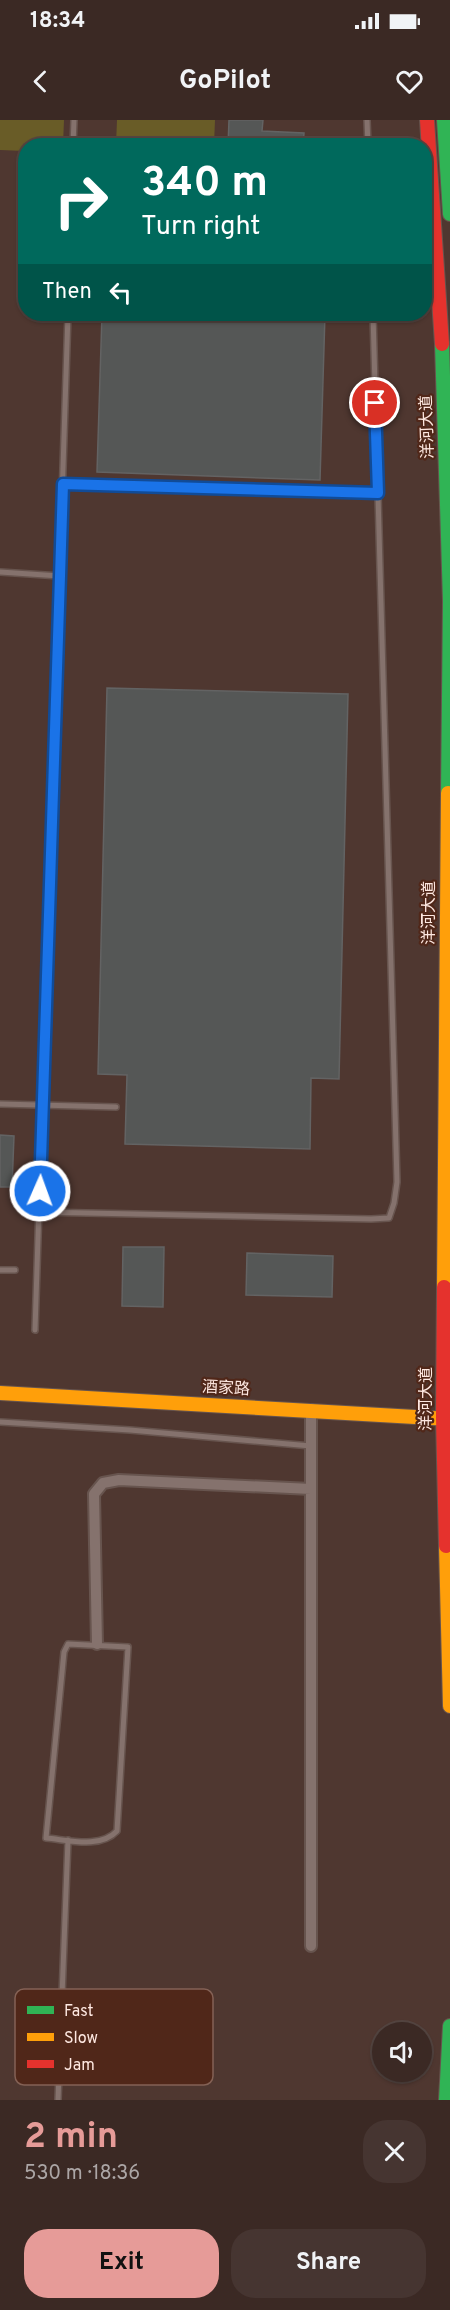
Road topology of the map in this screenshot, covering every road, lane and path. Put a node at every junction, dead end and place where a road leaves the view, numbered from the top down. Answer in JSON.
{"nodes":[{"id":1,"x":74,"y":120,"type":"edge"},
{"id":2,"x":367,"y":120,"type":"edge"},
{"id":3,"x":427,"y":120,"type":"edge"},
{"id":4,"x":444,"y":120,"type":"edge"},
{"id":5,"x":73,"y":138,"type":"edge"},
{"id":6,"x":368,"y":138,"type":"edge"},
{"id":7,"x":428,"y":138,"type":"edge"},
{"id":8,"x":432,"y":189,"type":"edge"},
{"id":9,"x":450,"y":214,"type":"edge"},
{"id":10,"x":68,"y":321,"type":"edge"},
{"id":11,"x":373,"y":321,"type":"edge"},
{"id":12,"x":63,"y":484,"type":"junction"},
{"id":13,"x":378,"y":493,"type":"junction"},
{"id":14,"x":0,"y":572,"type":"edge"},
{"id":15,"x":60,"y":576,"type":"junction"},
{"id":16,"x":0,"y":1104,"type":"edge"},
{"id":17,"x":43,"y":1105,"type":"junction"},
{"id":18,"x":116,"y":1107,"type":"dead end"},
{"id":19,"x":39,"y":1212,"type":"junction"},
{"id":20,"x":0,"y":1270,"type":"edge"},
{"id":21,"x":15,"y":1270,"type":"dead end"},
{"id":22,"x":35,"y":1330,"type":"dead end"},
{"id":23,"x":0,"y":1393,"type":"edge"},
{"id":24,"x":310,"y":1410,"type":"junction"},
{"id":25,"x":447,"y":1418,"type":"edge"},
{"id":26,"x":0,"y":1422,"type":"edge"},
{"id":27,"x":311,"y":1446,"type":"junction"},
{"id":28,"x":311,"y":1489,"type":"junction"},
{"id":29,"x":97,"y":1644,"type":"junction"},
{"id":30,"x":450,"y":1706,"type":"edge"},
{"id":31,"x":68,"y":1840,"type":"junction"},
{"id":32,"x":311,"y":1946,"type":"dead end"},
{"id":33,"x":62,"y":1989,"type":"edge"},
{"id":34,"x":450,"y":2026,"type":"edge"},
{"id":35,"x":59,"y":2085,"type":"edge"},
{"id":36,"x":58,"y":2100,"type":"edge"},
{"id":37,"x":446,"y":2100,"type":"edge"}],
"edges":[{"from":1,"to":5,"type":"lane"},
{"from":2,"to":6,"type":"lane"},
{"from":3,"to":7,"type":"main road","name":"洋河大道"},
{"from":4,"to":9,"type":"main road"},
{"from":8,"to":25,"type":"main road","name":"洋河大道"},
{"from":10,"to":12,"type":"lane"},
{"from":11,"to":13,"type":"lane"},
{"from":12,"to":13,"type":"lane"},
{"from":12,"to":15,"type":"lane"},
{"from":13,"to":19,"type":"lane"},
{"from":14,"to":15,"type":"lane"},
{"from":15,"to":17,"type":"lane"},
{"from":16,"to":17,"type":"lane"},
{"from":17,"to":18,"type":"lane"},
{"from":17,"to":19,"type":"lane"},
{"from":19,"to":22,"type":"lane"},
{"from":20,"to":21,"type":"lane"},
{"from":23,"to":24,"type":"main road","name":"酒家路"},
{"from":24,"to":25,"type":"main road","name":"酒家路"},
{"from":24,"to":27,"type":"street"},
{"from":25,"to":30,"type":"main road","name":"洋河大道"},
{"from":26,"to":27,"type":"lane"},
{"from":27,"to":28,"type":"street"},
{"from":28,"to":29,"type":"street"},
{"from":28,"to":32,"type":"street"},
{"from":29,"to":31,"type":"lane"},
{"from":29,"to":31,"type":"lane"},
{"from":31,"to":33,"type":"lane"},
{"from":34,"to":37,"type":"main road"},
{"from":35,"to":36,"type":"lane"}]}
